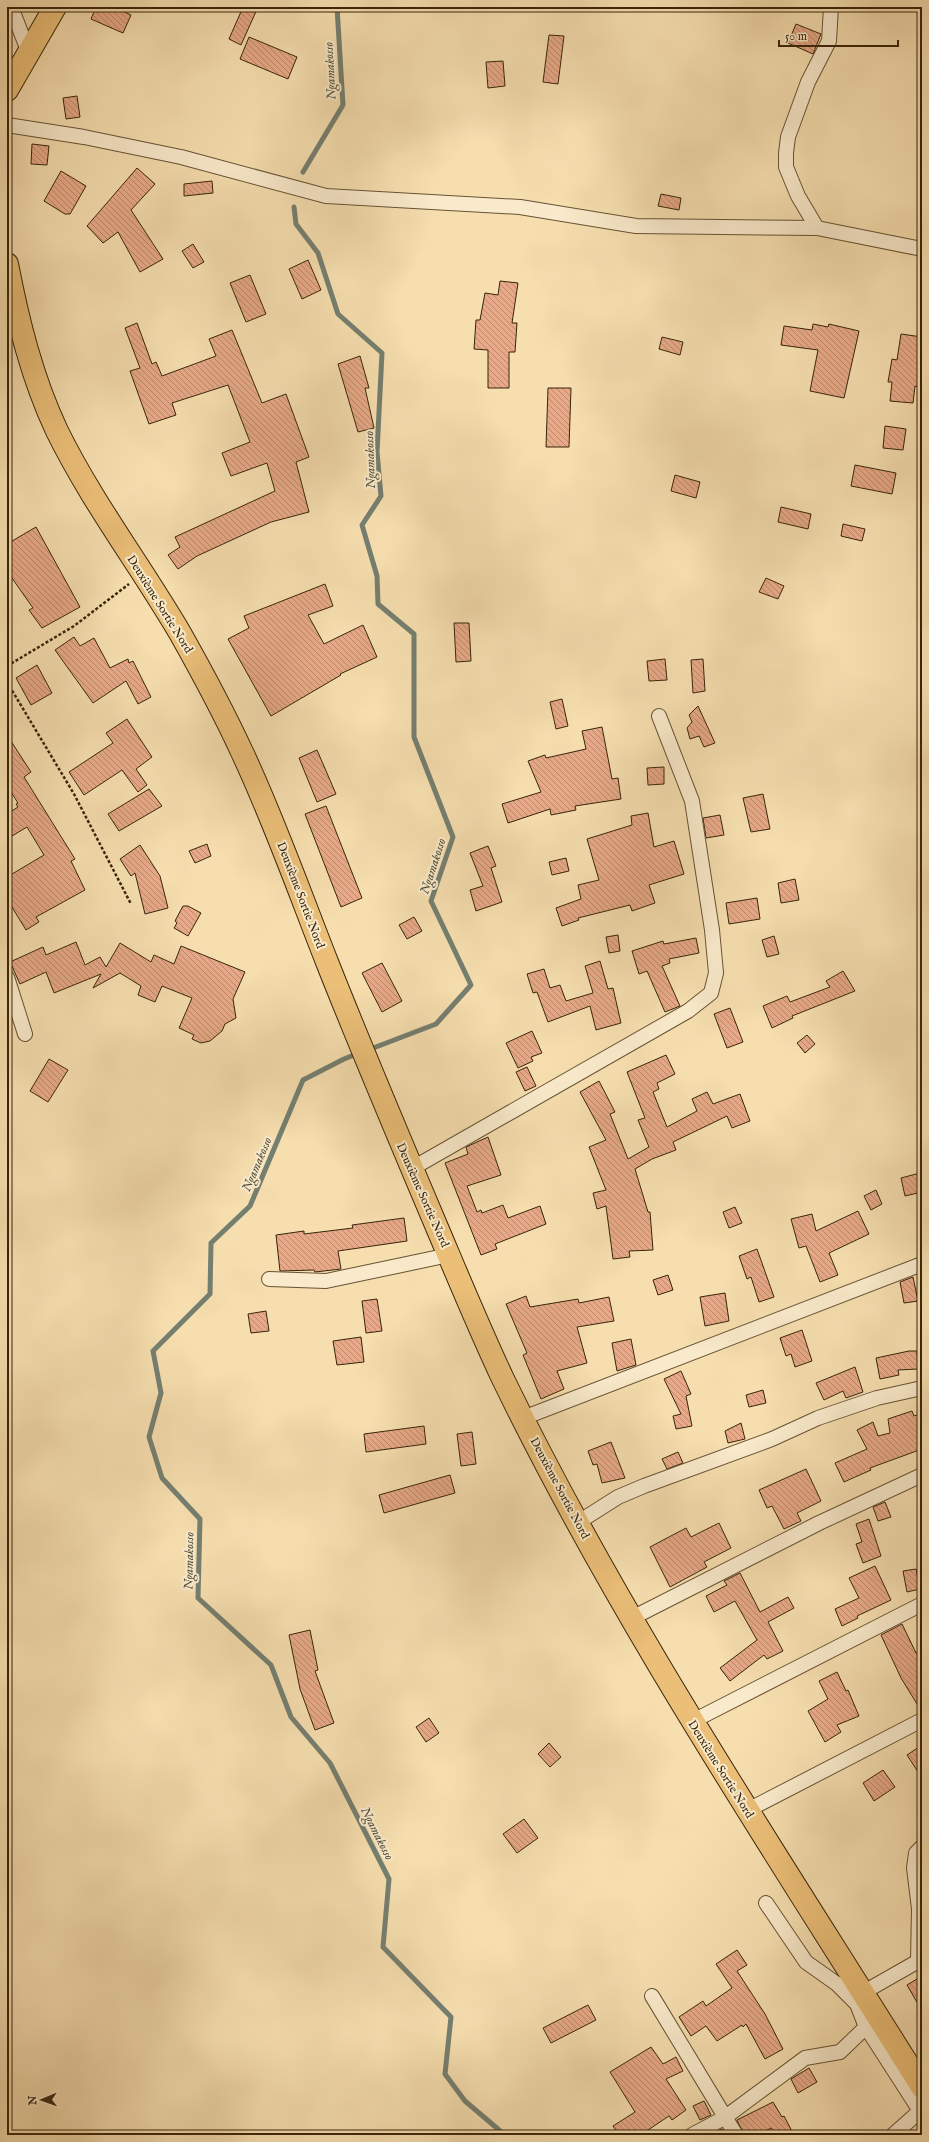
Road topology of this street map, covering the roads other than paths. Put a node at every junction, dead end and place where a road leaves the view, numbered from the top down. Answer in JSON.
{"nodes":[{"id":1,"x":11,"y":7,"type":"edge"},
{"id":2,"x":55,"y":7,"type":"edge"},
{"id":3,"x":831,"y":7,"type":"edge"},
{"id":4,"x":29,"y":53,"type":"junction"},
{"id":5,"x":7,"y":93,"type":"edge"},
{"id":6,"x":7,"y":125,"type":"edge"},
{"id":7,"x":818,"y":228,"type":"junction"},
{"id":8,"x":922,"y":249,"type":"edge"},
{"id":9,"x":7,"y":264,"type":"edge"},
{"id":10,"x":659,"y":716,"type":"dead end"},
{"id":11,"x":7,"y":977,"type":"edge"},
{"id":12,"x":25,"y":1034,"type":"dead end"},
{"id":13,"x":411,"y":1169,"type":"junction"},
{"id":14,"x":449,"y":1255,"type":"junction"},
{"id":15,"x":922,"y":1264,"type":"edge"},
{"id":16,"x":270,"y":1278,"type":"dead end"},
{"id":17,"x":922,"y":1388,"type":"edge"},
{"id":18,"x":523,"y":1418,"type":"junction"},
{"id":19,"x":922,"y":1475,"type":"edge"},
{"id":20,"x":578,"y":1524,"type":"junction"},
{"id":21,"x":922,"y":1604,"type":"edge"},
{"id":22,"x":632,"y":1618,"type":"junction"},
{"id":23,"x":922,"y":1720,"type":"edge"},
{"id":24,"x":692,"y":1722,"type":"junction"},
{"id":25,"x":746,"y":1811,"type":"junction"},
{"id":26,"x":922,"y":1847,"type":"edge"},
{"id":27,"x":766,"y":1902,"type":"dead end"},
{"id":28,"x":920,"y":1960,"type":"edge"},
{"id":29,"x":864,"y":1992,"type":"junction"},
{"id":30,"x":652,"y":1996,"type":"dead end"},
{"id":31,"x":866,"y":2027,"type":"junction"},
{"id":32,"x":921,"y":2083,"type":"edge"},
{"id":33,"x":921,"y":2113,"type":"edge"},
{"id":34,"x":724,"y":2118,"type":"junction"},
{"id":35,"x":692,"y":2135,"type":"edge"},
{"id":36,"x":736,"y":2135,"type":"edge"},
{"id":37,"x":893,"y":2135,"type":"edge"}],
"edges":[{"from":1,"to":4,"type":"street"},
{"from":2,"to":4,"type":"main road"},
{"from":3,"to":7,"type":"street"},
{"from":4,"to":5,"type":"main road"},
{"from":6,"to":7,"type":"street"},
{"from":7,"to":8,"type":"street"},
{"from":9,"to":13,"type":"main road","name":"Deuxième Sortie Nord"},
{"from":10,"to":13,"type":"street"},
{"from":11,"to":12,"type":"street"},
{"from":13,"to":14,"type":"main road","name":"Deuxième Sortie Nord"},
{"from":14,"to":16,"type":"street"},
{"from":14,"to":18,"type":"main road","name":"Deuxième Sortie Nord"},
{"from":15,"to":18,"type":"street"},
{"from":17,"to":20,"type":"street"},
{"from":18,"to":20,"type":"main road","name":"Deuxième Sortie Nord"},
{"from":19,"to":22,"type":"street"},
{"from":20,"to":22,"type":"main road","name":"Deuxième Sortie Nord"},
{"from":21,"to":24,"type":"street"},
{"from":22,"to":24,"type":"main road","name":"Deuxième Sortie Nord"},
{"from":23,"to":25,"type":"street"},
{"from":24,"to":25,"type":"main road","name":"Deuxième Sortie Nord"},
{"from":25,"to":29,"type":"main road","name":"Deuxième Sortie Nord"},
{"from":26,"to":28,"type":"street"},
{"from":27,"to":31,"type":"street"},
{"from":28,"to":29,"type":"street"},
{"from":29,"to":32,"type":"main road","name":"Deuxième Sortie Nord"},
{"from":30,"to":34,"type":"street"},
{"from":31,"to":33,"type":"street"},
{"from":31,"to":34,"type":"street"},
{"from":33,"to":37,"type":"street"},
{"from":34,"to":35,"type":"street"},
{"from":34,"to":36,"type":"street"}]}
